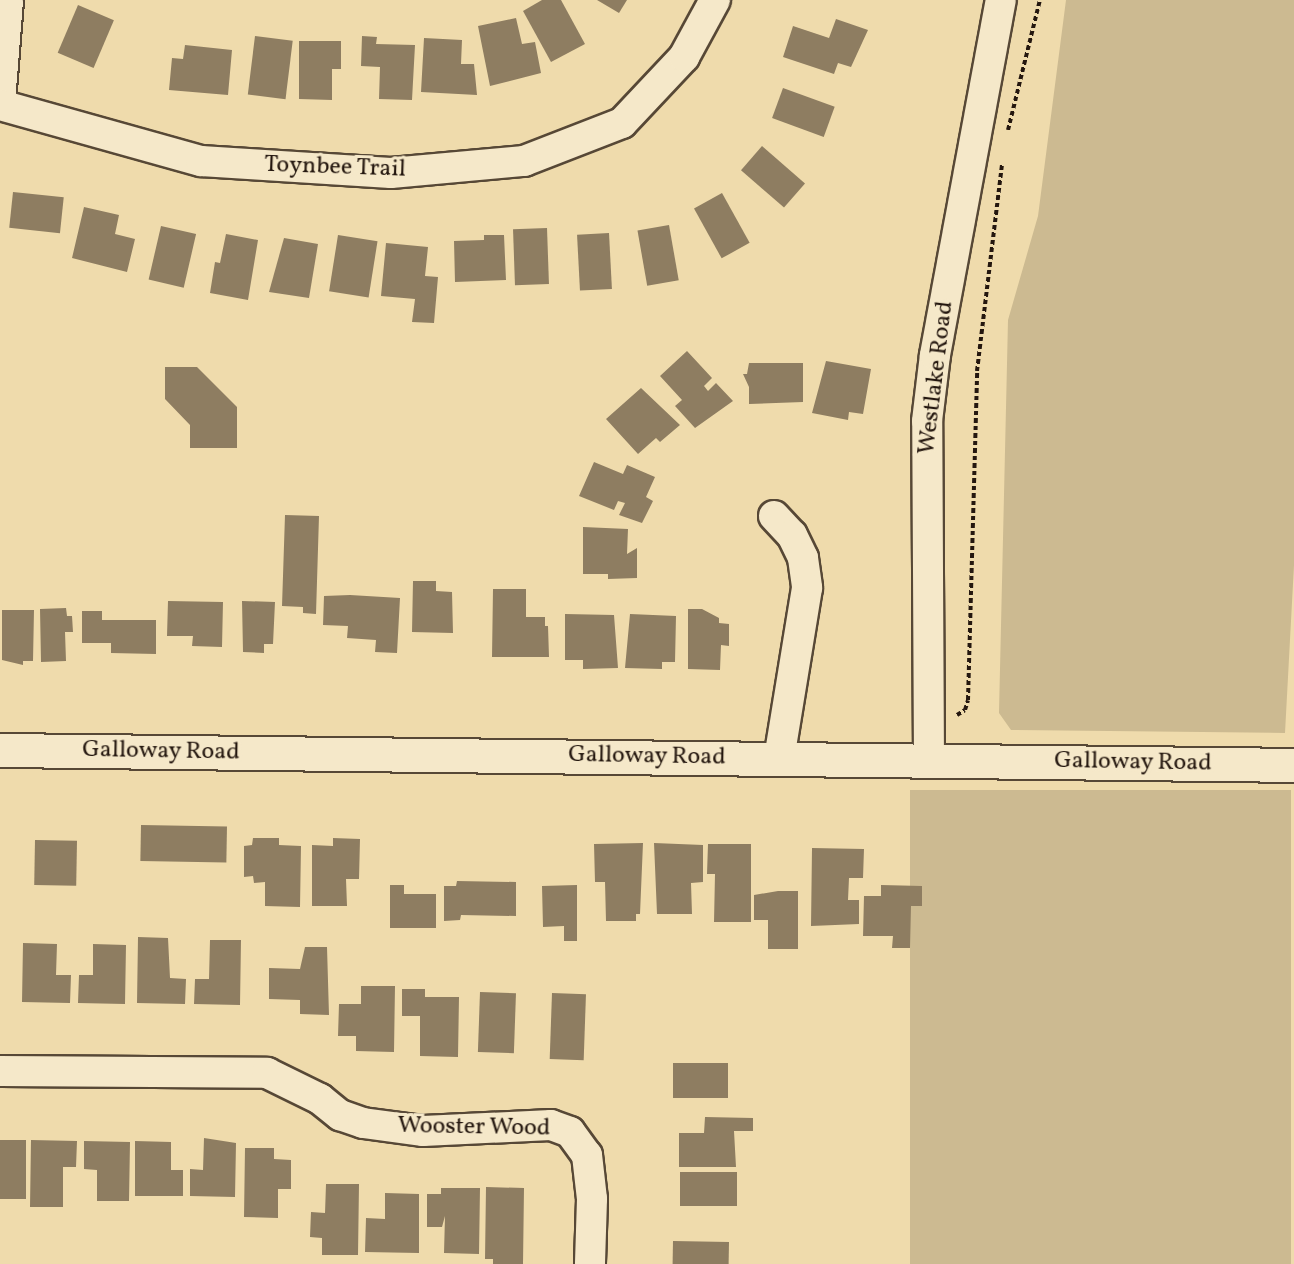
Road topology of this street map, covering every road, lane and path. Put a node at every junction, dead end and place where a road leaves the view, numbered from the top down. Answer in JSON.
{"nodes":[{"id":1,"x":8,"y":0,"type":"edge"},
{"id":2,"x":715,"y":0,"type":"edge"},
{"id":3,"x":1001,"y":0,"type":"edge"},
{"id":4,"x":1040,"y":0,"type":"edge"},
{"id":5,"x":0,"y":104,"type":"edge"},
{"id":6,"x":1006,"y":136,"type":"dead end"},
{"id":7,"x":1002,"y":160,"type":"dead end"},
{"id":8,"x":774,"y":516,"type":"dead end"},
{"id":9,"x":955,"y":716,"type":"dead end"},
{"id":10,"x":0,"y":750,"type":"edge"},
{"id":11,"x":779,"y":759,"type":"junction"},
{"id":12,"x":928,"y":761,"type":"junction"},
{"id":13,"x":1294,"y":765,"type":"edge"},
{"id":14,"x":0,"y":1071,"type":"edge"},
{"id":15,"x":590,"y":1264,"type":"edge"}],
"edges":[{"from":1,"to":5,"type":"street"},
{"from":2,"to":5,"type":"street","name":"Toynbee Trail"},
{"from":3,"to":12,"type":"street","name":"Westlake Road"},
{"from":4,"to":6,"type":"path"},
{"from":7,"to":9,"type":"path"},
{"from":8,"to":11,"type":"street"},
{"from":10,"to":11,"type":"street","name":"Galloway Road"},
{"from":11,"to":12,"type":"street","name":"Galloway Road"},
{"from":12,"to":13,"type":"street","name":"Galloway Road"},
{"from":14,"to":15,"type":"street","name":"Wooster Wood"}]}
